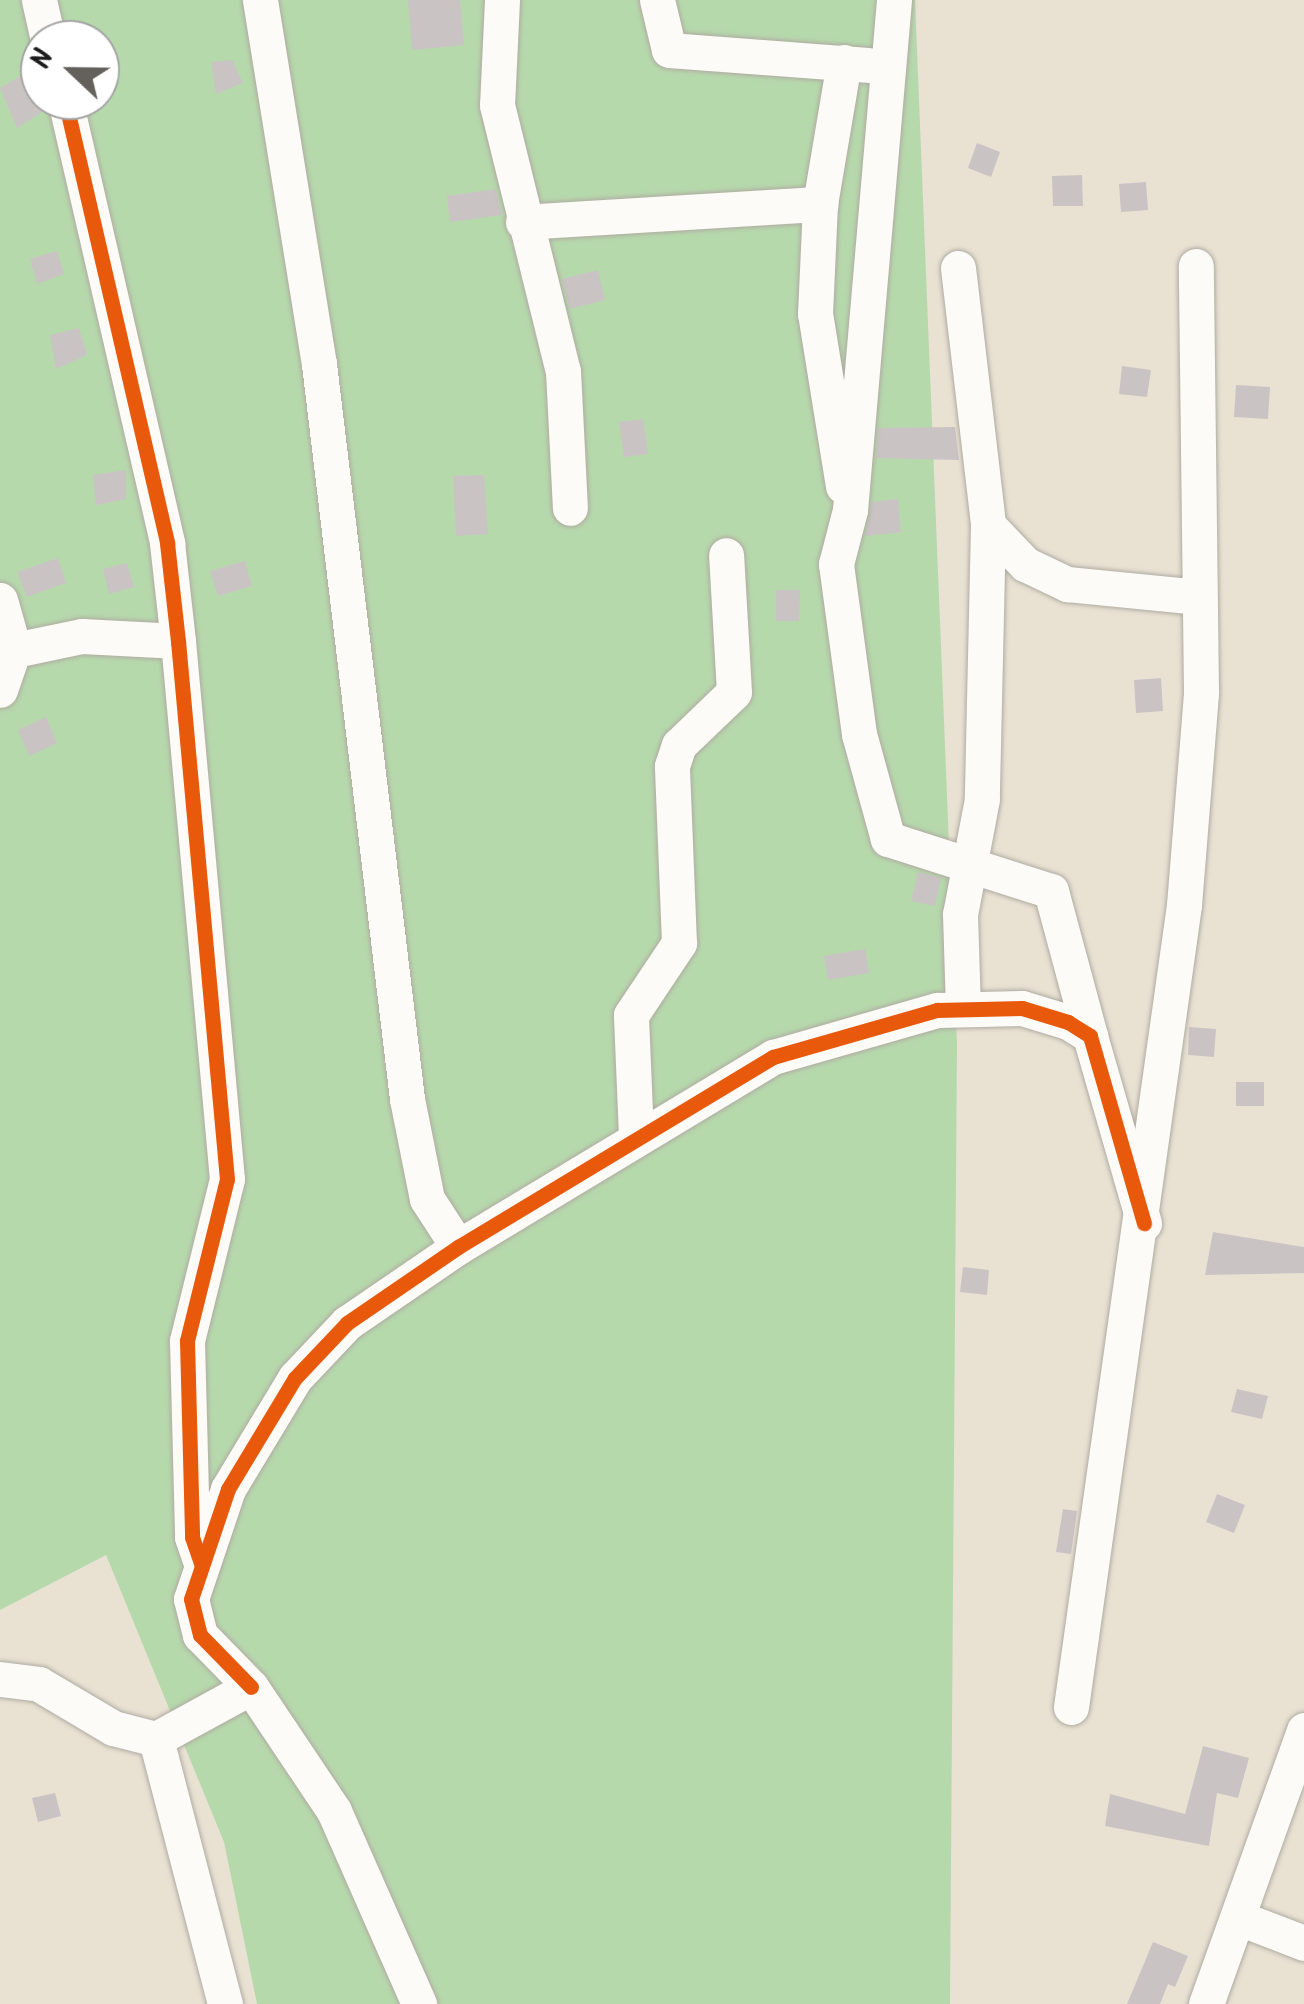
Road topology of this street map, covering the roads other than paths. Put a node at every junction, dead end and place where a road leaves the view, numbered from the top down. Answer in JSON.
{"nodes":[{"id":1,"x":260,"y":0,"type":"edge"},
{"id":2,"x":502,"y":0,"type":"edge"},
{"id":3,"x":657,"y":0,"type":"edge"},
{"id":4,"x":894,"y":0,"type":"edge"},
{"id":5,"x":844,"y":62,"type":"junction"},
{"id":6,"x":888,"y":68,"type":"junction"},
{"id":7,"x":70,"y":120,"type":"edge"},
{"id":8,"x":820,"y":204,"type":"junction"},
{"id":9,"x":523,"y":222,"type":"junction"},
{"id":10,"x":1196,"y":266,"type":"dead end"},
{"id":11,"x":958,"y":268,"type":"dead end"},
{"id":12,"x":570,"y":508,"type":"dead end"},
{"id":13,"x":850,"y":510,"type":"junction"},
{"id":14,"x":988,"y":525,"type":"junction"},
{"id":15,"x":726,"y":555,"type":"dead end"},
{"id":16,"x":1200,"y":597,"type":"junction"},
{"id":17,"x":0,"y":600,"type":"edge"},
{"id":18,"x":178,"y":641,"type":"junction"},
{"id":19,"x":7,"y":651,"type":"edge"},
{"id":20,"x":0,"y":690,"type":"edge"},
{"id":21,"x":966,"y":868,"type":"junction"},
{"id":22,"x":964,"y":1008,"type":"junction"},
{"id":23,"x":1090,"y":1036,"type":"junction"},
{"id":24,"x":636,"y":1136,"type":"junction"},
{"id":25,"x":1144,"y":1223,"type":"junction"},
{"id":26,"x":458,"y":1248,"type":"junction"},
{"id":27,"x":200,"y":1563,"type":"junction"},
{"id":28,"x":0,"y":1679,"type":"edge"},
{"id":29,"x":250,"y":1687,"type":"junction"},
{"id":30,"x":1070,"y":1707,"type":"dead end"},
{"id":31,"x":1304,"y":1730,"type":"edge"},
{"id":32,"x":156,"y":1738,"type":"junction"},
{"id":33,"x":1238,"y":1918,"type":"junction"},
{"id":34,"x":1304,"y":1943,"type":"edge"},
{"id":35,"x":224,"y":2004,"type":"edge"},
{"id":36,"x":419,"y":2004,"type":"edge"},
{"id":37,"x":1206,"y":2004,"type":"edge"}],
"edges":[{"from":1,"to":26,"type":"street"},
{"from":2,"to":9,"type":"street"},
{"from":3,"to":5,"type":"street"},
{"from":4,"to":6,"type":"street"},
{"from":5,"to":6,"type":"street"},
{"from":5,"to":8,"type":"street"},
{"from":6,"to":13,"type":"street"},
{"from":7,"to":18,"type":"street"},
{"from":8,"to":9,"type":"street"},
{"from":8,"to":13,"type":"street"},
{"from":9,"to":12,"type":"street"},
{"from":10,"to":16,"type":"street"},
{"from":11,"to":14,"type":"street"},
{"from":13,"to":21,"type":"street"},
{"from":14,"to":16,"type":"street"},
{"from":14,"to":21,"type":"street"},
{"from":15,"to":24,"type":"street"},
{"from":16,"to":25,"type":"street"},
{"from":17,"to":19,"type":"street"},
{"from":18,"to":19,"type":"street"},
{"from":18,"to":27,"type":"street"},
{"from":19,"to":20,"type":"street"},
{"from":21,"to":22,"type":"street"},
{"from":21,"to":23,"type":"street"},
{"from":22,"to":23,"type":"street"},
{"from":22,"to":24,"type":"street"},
{"from":23,"to":25,"type":"street"},
{"from":24,"to":26,"type":"street"},
{"from":25,"to":30,"type":"street"},
{"from":26,"to":27,"type":"street"},
{"from":27,"to":29,"type":"street"},
{"from":28,"to":32,"type":"street"},
{"from":29,"to":32,"type":"street"},
{"from":29,"to":36,"type":"street"},
{"from":31,"to":33,"type":"street"},
{"from":32,"to":35,"type":"street"},
{"from":33,"to":34,"type":"street"},
{"from":33,"to":37,"type":"street"}]}
